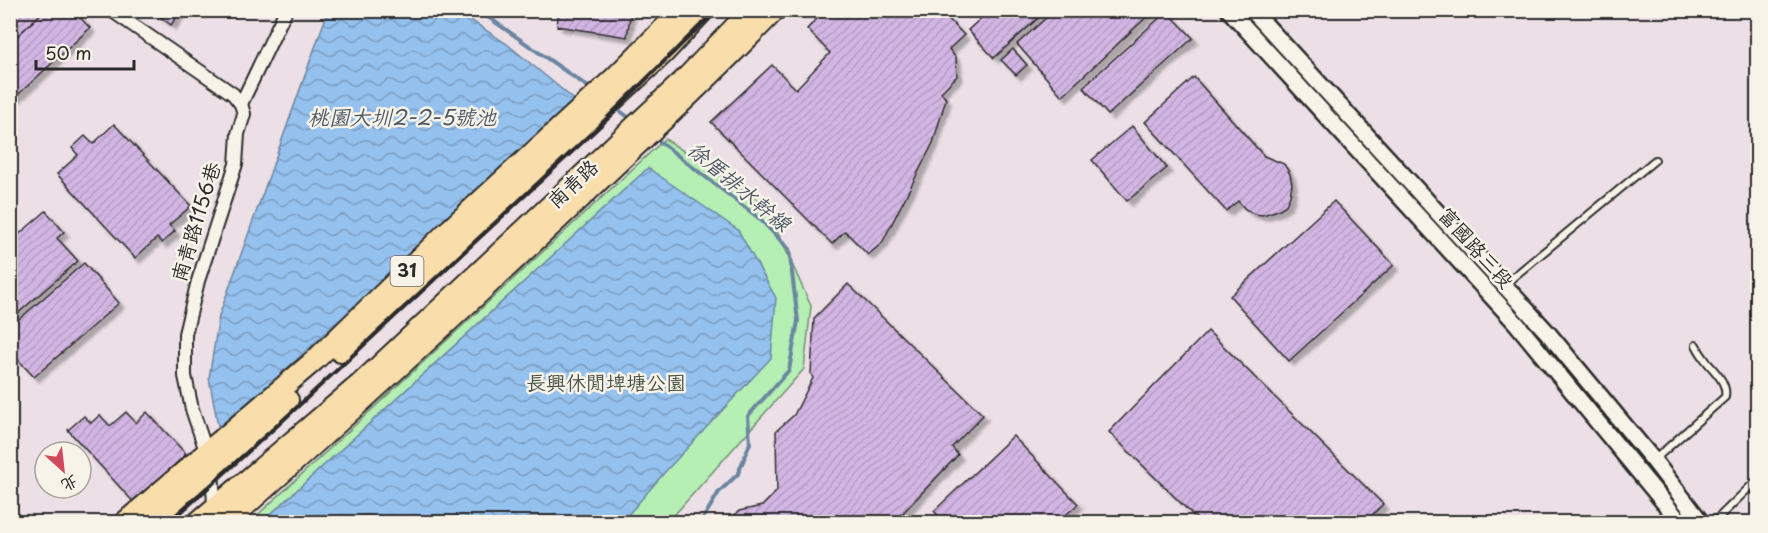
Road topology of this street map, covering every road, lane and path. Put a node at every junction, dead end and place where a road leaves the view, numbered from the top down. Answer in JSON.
{"nodes":[{"id":1,"x":111,"y":10,"type":"edge"},
{"id":2,"x":286,"y":10,"type":"edge"},
{"id":3,"x":682,"y":10,"type":"edge"},
{"id":4,"x":703,"y":10,"type":"edge"},
{"id":5,"x":751,"y":10,"type":"edge"},
{"id":6,"x":775,"y":10,"type":"edge"},
{"id":7,"x":1229,"y":10,"type":"edge"},
{"id":8,"x":1256,"y":15,"type":"edge"},
{"id":9,"x":1250,"y":33,"type":"junction"},
{"id":10,"x":651,"y":42,"type":"junction"},
{"id":11,"x":241,"y":104,"type":"junction"},
{"id":12,"x":1655,"y":160,"type":"dead end"},
{"id":13,"x":1459,"y":234,"type":"junction"},
{"id":14,"x":1446,"y":246,"type":"junction"},
{"id":15,"x":418,"y":260,"type":"junction"},
{"id":16,"x":1503,"y":285,"type":"junction"},
{"id":17,"x":394,"y":303,"type":"junction"},
{"id":18,"x":451,"y":319,"type":"junction"},
{"id":19,"x":1696,"y":345,"type":"dead end"},
{"id":20,"x":392,"y":354,"type":"junction"},
{"id":21,"x":1654,"y":460,"type":"junction"},
{"id":22,"x":210,"y":461,"type":"junction"},
{"id":23,"x":1758,"y":479,"type":"edge"},
{"id":24,"x":219,"y":518,"type":"edge"},
{"id":25,"x":125,"y":522,"type":"edge"},
{"id":26,"x":150,"y":522,"type":"edge"},
{"id":27,"x":198,"y":522,"type":"edge"},
{"id":28,"x":1680,"y":522,"type":"edge"},
{"id":29,"x":1701,"y":522,"type":"edge"},
{"id":30,"x":1714,"y":522,"type":"edge"}],
"edges":[{"from":1,"to":11,"type":"street"},
{"from":2,"to":11,"type":"street"},
{"from":3,"to":10,"type":"main road","number":"31"},
{"from":4,"to":10,"type":"main road","name":"南青路"},
{"from":4,"to":17,"type":"main road","name":"南青路","number":"31"},
{"from":5,"to":20,"type":"main road","name":"南青路","number":"31"},
{"from":6,"to":18,"type":"main road","number":"31"},
{"from":7,"to":9,"type":"street","name":"富國路三段"},
{"from":8,"to":9,"type":"street"},
{"from":8,"to":13,"type":"street","name":"富國路三段"},
{"from":9,"to":14,"type":"street","name":"富國路三段"},
{"from":10,"to":15,"type":"main road","number":"31"},
{"from":11,"to":22,"type":"street","name":"南青路1156巷"},
{"from":12,"to":16,"type":"lane"},
{"from":13,"to":14,"type":"street"},
{"from":13,"to":16,"type":"street","name":"富國路三段"},
{"from":14,"to":28,"type":"street","name":"富國路三段"},
{"from":15,"to":17,"type":"main road","name":"南青路"},
{"from":15,"to":22,"type":"main road","number":"31"},
{"from":16,"to":21,"type":"street","name":"富國路三段"},
{"from":17,"to":22,"type":"main road","name":"南青路","number":"31"},
{"from":18,"to":20,"type":"main road","name":"南青路"},
{"from":18,"to":24,"type":"main road","number":"31"},
{"from":19,"to":21,"type":"lane"},
{"from":20,"to":24,"type":"main road","name":"南青路","number":"31"},
{"from":21,"to":29,"type":"street","name":"富國路三段"},
{"from":22,"to":24,"type":"street","name":"南青路1156巷"},
{"from":22,"to":25,"type":"main road","number":"31"},
{"from":22,"to":26,"type":"main road","name":"南青路","number":"31"},
{"from":23,"to":30,"type":"lane"},
{"from":24,"to":27,"type":"main road","name":"南青路","number":"31"}]}
